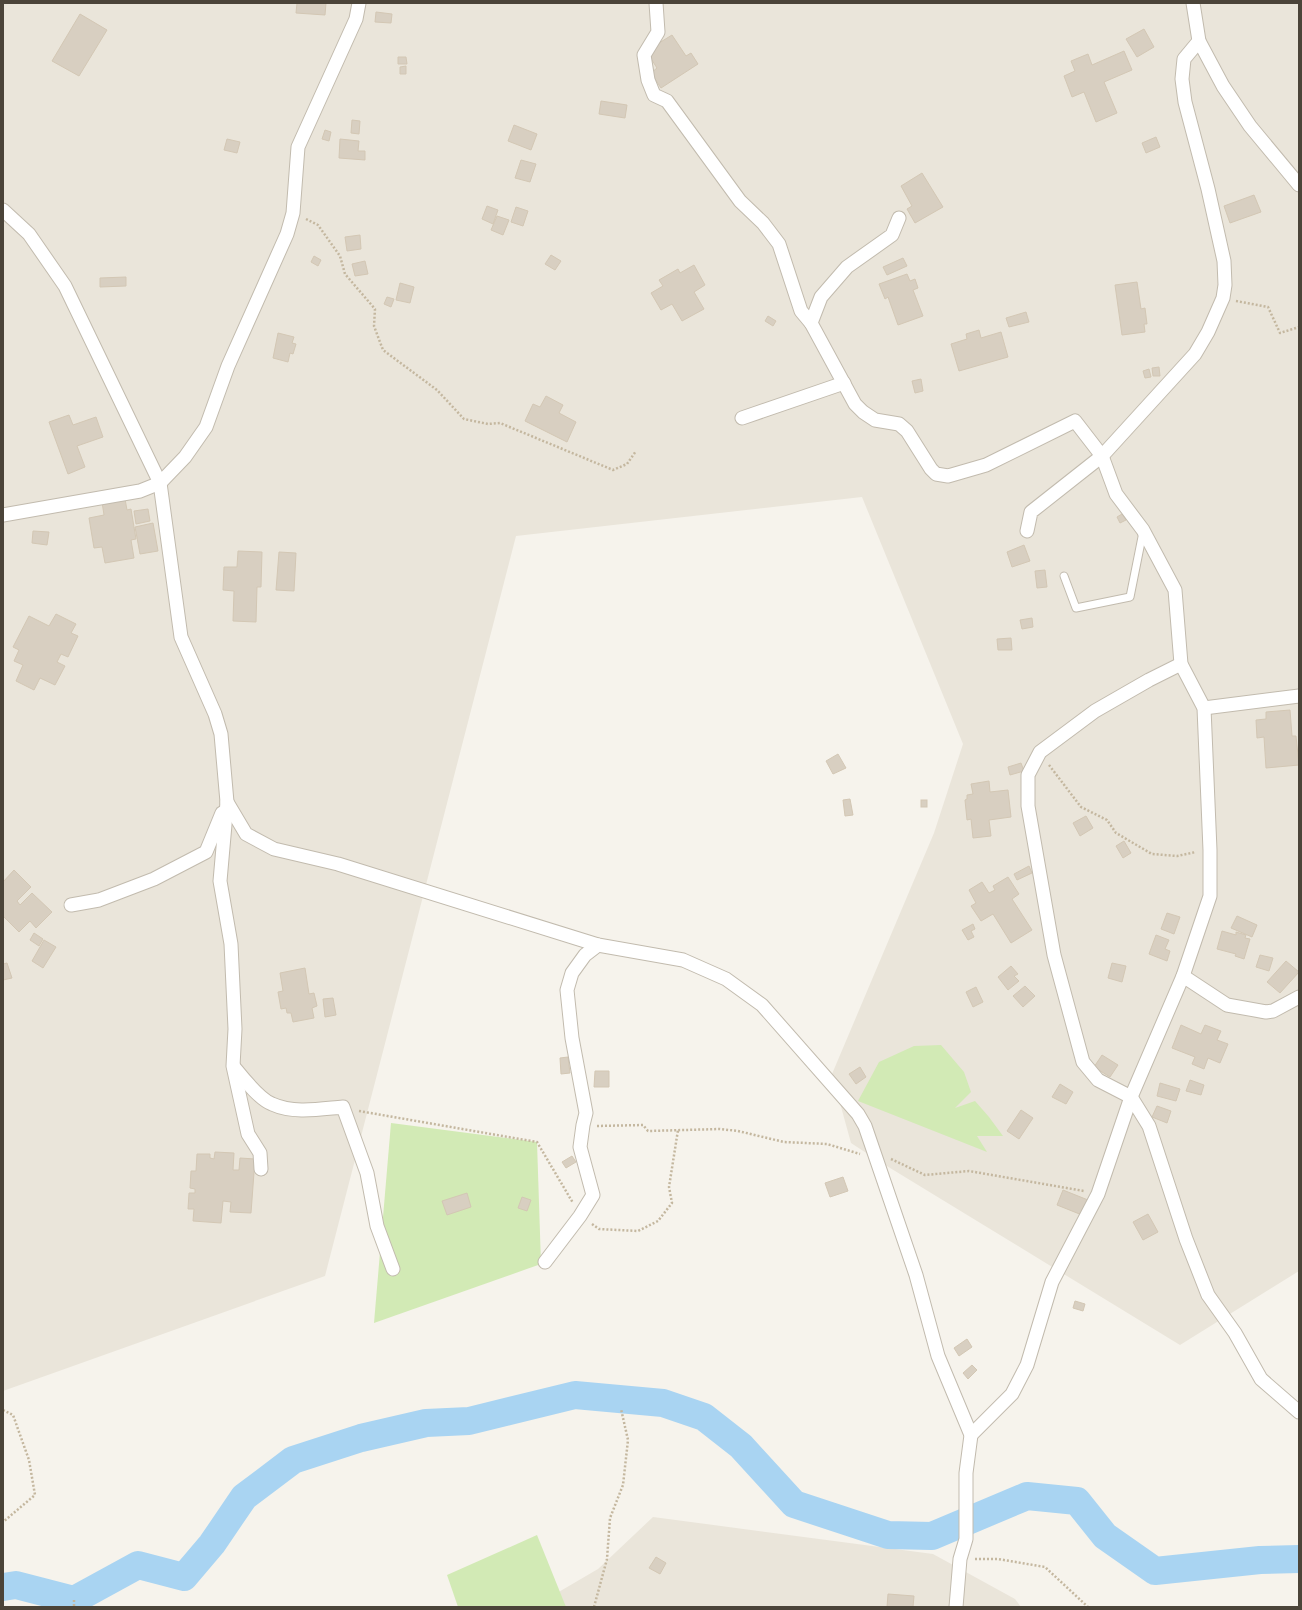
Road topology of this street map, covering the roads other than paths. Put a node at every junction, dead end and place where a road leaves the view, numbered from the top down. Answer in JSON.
{"nodes":[{"id":1,"x":359,"y":3,"type":"edge"},
{"id":2,"x":656,"y":3,"type":"edge"},
{"id":3,"x":1192,"y":3,"type":"edge"},
{"id":4,"x":1199,"y":41,"type":"junction"},
{"id":5,"x":1299,"y":184,"type":"edge"},
{"id":6,"x":3,"y":210,"type":"edge"},
{"id":7,"x":900,"y":218,"type":"dead end"},
{"id":8,"x":810,"y":323,"type":"junction"},
{"id":9,"x":844,"y":383,"type":"junction"},
{"id":10,"x":742,"y":418,"type":"dead end"},
{"id":11,"x":1102,"y":456,"type":"junction"},
{"id":12,"x":160,"y":483,"type":"junction"},
{"id":13,"x":3,"y":515,"type":"edge"},
{"id":14,"x":1143,"y":530,"type":"junction"},
{"id":15,"x":1027,"y":531,"type":"dead end"},
{"id":16,"x":1064,"y":576,"type":"dead end"},
{"id":17,"x":1181,"y":664,"type":"junction"},
{"id":18,"x":1299,"y":696,"type":"edge"},
{"id":19,"x":1204,"y":708,"type":"junction"},
{"id":20,"x":227,"y":802,"type":"junction"},
{"id":21,"x":71,"y":904,"type":"dead end"},
{"id":22,"x":598,"y":945,"type":"junction"},
{"id":23,"x":1183,"y":976,"type":"junction"},
{"id":24,"x":1299,"y":996,"type":"edge"},
{"id":25,"x":233,"y":1066,"type":"junction"},
{"id":26,"x":1131,"y":1097,"type":"junction"},
{"id":27,"x":261,"y":1169,"type":"dead end"},
{"id":28,"x":545,"y":1262,"type":"dead end"},
{"id":29,"x":393,"y":1269,"type":"dead end"},
{"id":30,"x":1299,"y":1412,"type":"edge"},
{"id":31,"x":971,"y":1435,"type":"junction"},
{"id":32,"x":956,"y":1607,"type":"edge"}],
"edges":[{"from":1,"to":12,"type":"street"},
{"from":2,"to":8,"type":"street"},
{"from":3,"to":4,"type":"street"},
{"from":4,"to":5,"type":"street"},
{"from":4,"to":11,"type":"street"},
{"from":6,"to":12,"type":"street"},
{"from":7,"to":8,"type":"street"},
{"from":8,"to":9,"type":"street"},
{"from":9,"to":10,"type":"street"},
{"from":9,"to":11,"type":"street"},
{"from":11,"to":14,"type":"street"},
{"from":11,"to":15,"type":"street"},
{"from":12,"to":13,"type":"street"},
{"from":12,"to":20,"type":"street"},
{"from":14,"to":16,"type":"lane"},
{"from":14,"to":17,"type":"street"},
{"from":17,"to":19,"type":"street"},
{"from":17,"to":26,"type":"street"},
{"from":18,"to":19,"type":"street"},
{"from":19,"to":23,"type":"street"},
{"from":20,"to":21,"type":"street"},
{"from":20,"to":22,"type":"street"},
{"from":20,"to":25,"type":"street"},
{"from":22,"to":28,"type":"street"},
{"from":22,"to":31,"type":"street"},
{"from":23,"to":24,"type":"street"},
{"from":23,"to":26,"type":"street"},
{"from":25,"to":27,"type":"street"},
{"from":25,"to":29,"type":"street"},
{"from":26,"to":30,"type":"street"},
{"from":26,"to":31,"type":"street"},
{"from":31,"to":32,"type":"street"}]}
